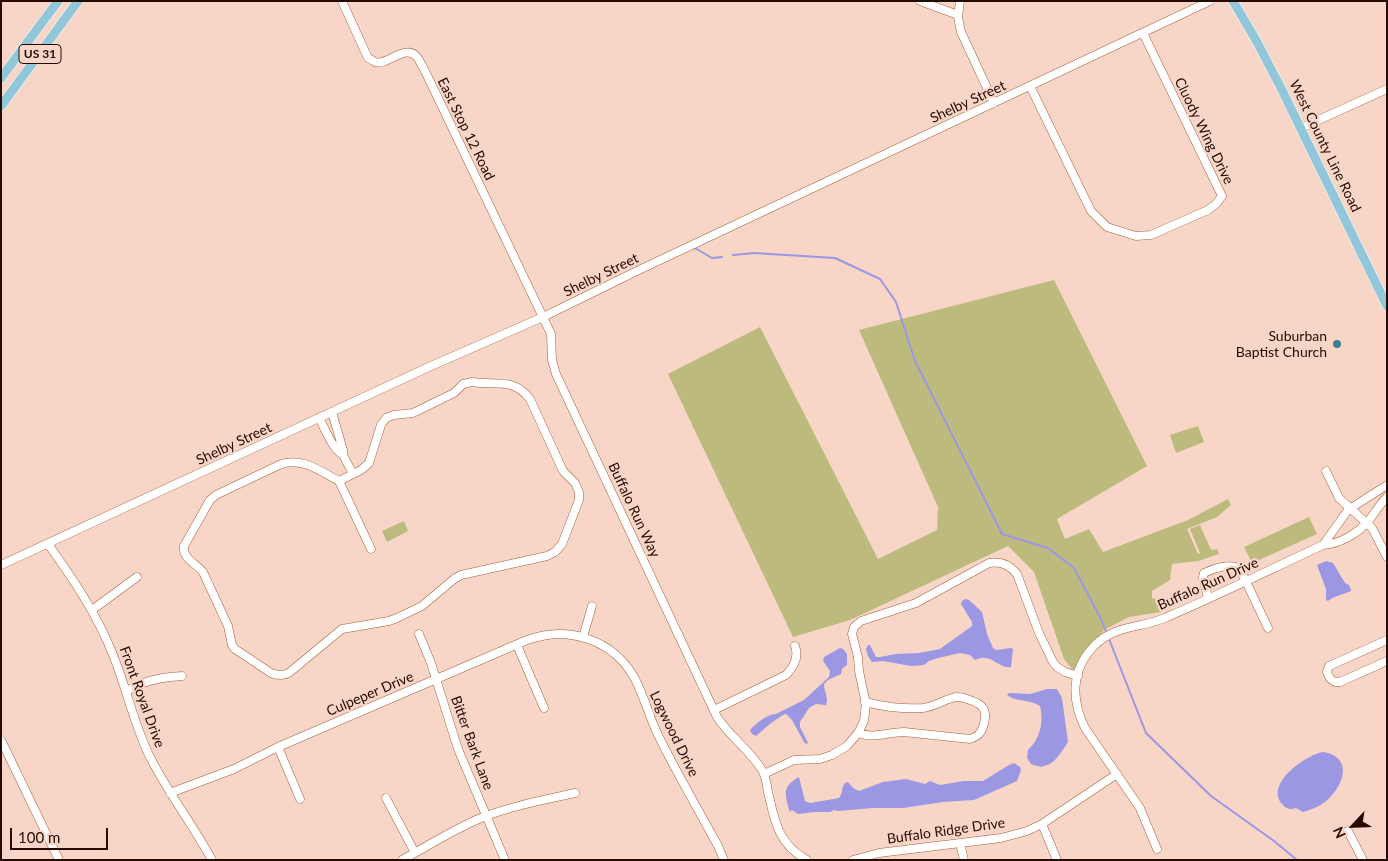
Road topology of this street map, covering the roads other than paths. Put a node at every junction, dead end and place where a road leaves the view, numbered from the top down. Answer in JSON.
{"nodes":[{"id":1,"x":58,"y":1,"type":"edge"},
{"id":2,"x":78,"y":1,"type":"edge"},
{"id":3,"x":342,"y":1,"type":"edge"},
{"id":4,"x":920,"y":1,"type":"edge"},
{"id":5,"x":960,"y":1,"type":"edge"},
{"id":6,"x":1210,"y":1,"type":"edge"},
{"id":7,"x":1233,"y":1,"type":"edge"},
{"id":8,"x":958,"y":15,"type":"junction"},
{"id":9,"x":1143,"y":33,"type":"junction"},
{"id":10,"x":1,"y":78,"type":"edge"},
{"id":11,"x":1030,"y":86,"type":"junction"},
{"id":12,"x":1387,"y":88,"type":"edge"},
{"id":13,"x":994,"y":103,"type":"junction"},
{"id":14,"x":1,"y":106,"type":"edge"},
{"id":15,"x":1301,"y":128,"type":"junction"},
{"id":16,"x":1387,"y":306,"type":"edge"},
{"id":17,"x":543,"y":317,"type":"junction"},
{"id":18,"x":332,"y":412,"type":"junction"},
{"id":19,"x":319,"y":418,"type":"junction"},
{"id":20,"x":343,"y":455,"type":"junction"},
{"id":21,"x":1326,"y":471,"type":"dead end"},
{"id":22,"x":353,"y":474,"type":"junction"},
{"id":23,"x":339,"y":481,"type":"junction"},
{"id":24,"x":1387,"y":485,"type":"edge"},
{"id":25,"x":1387,"y":497,"type":"edge"},
{"id":26,"x":1350,"y":509,"type":"junction"},
{"id":27,"x":1367,"y":522,"type":"junction"},
{"id":28,"x":48,"y":544,"type":"junction"},
{"id":29,"x":1323,"y":545,"type":"junction"},
{"id":30,"x":370,"y":550,"type":"dead end"},
{"id":31,"x":1387,"y":556,"type":"edge"},
{"id":32,"x":1,"y":565,"type":"edge"},
{"id":33,"x":137,"y":577,"type":"dead end"},
{"id":34,"x":1245,"y":581,"type":"junction"},
{"id":35,"x":1208,"y":598,"type":"junction"},
{"id":36,"x":592,"y":606,"type":"dead end"},
{"id":37,"x":92,"y":610,"type":"junction"},
{"id":38,"x":1268,"y":628,"type":"dead end"},
{"id":39,"x":418,"y":634,"type":"dead end"},
{"id":40,"x":583,"y":637,"type":"junction"},
{"id":41,"x":1387,"y":640,"type":"edge"},
{"id":42,"x":517,"y":645,"type":"junction"},
{"id":43,"x":795,"y":646,"type":"dead end"},
{"id":44,"x":1387,"y":661,"type":"edge"},
{"id":45,"x":182,"y":676,"type":"dead end"},
{"id":46,"x":1078,"y":676,"type":"junction"},
{"id":47,"x":436,"y":680,"type":"junction"},
{"id":48,"x":126,"y":692,"type":"junction"},
{"id":49,"x":865,"y":702,"type":"junction"},
{"id":50,"x":544,"y":708,"type":"dead end"},
{"id":51,"x":714,"y":710,"type":"junction"},
{"id":52,"x":858,"y":733,"type":"junction"},
{"id":53,"x":1,"y":740,"type":"edge"},
{"id":54,"x":278,"y":747,"type":"junction"},
{"id":55,"x":764,"y":774,"type":"junction"},
{"id":56,"x":1117,"y":774,"type":"junction"},
{"id":57,"x":170,"y":793,"type":"junction"},
{"id":58,"x":575,"y":793,"type":"dead end"},
{"id":59,"x":386,"y":798,"type":"dead end"},
{"id":60,"x":300,"y":799,"type":"dead end"},
{"id":61,"x":486,"y":816,"type":"junction"},
{"id":62,"x":1042,"y":824,"type":"junction"},
{"id":63,"x":1348,"y":830,"type":"dead end"},
{"id":64,"x":960,"y":843,"type":"junction"},
{"id":65,"x":1157,"y":849,"type":"dead end"},
{"id":66,"x":415,"y":853,"type":"junction"},
{"id":67,"x":59,"y":860,"type":"edge"},
{"id":68,"x":212,"y":860,"type":"edge"},
{"id":69,"x":402,"y":860,"type":"edge"},
{"id":70,"x":505,"y":860,"type":"edge"},
{"id":71,"x":724,"y":860,"type":"edge"},
{"id":72,"x":807,"y":860,"type":"edge"},
{"id":73,"x":853,"y":860,"type":"edge"},
{"id":74,"x":964,"y":860,"type":"edge"},
{"id":75,"x":1057,"y":860,"type":"edge"},
{"id":76,"x":1363,"y":860,"type":"edge"}],
"edges":[{"from":1,"to":10,"type":"main road","number":"US 31"},
{"from":2,"to":14,"type":"main road","number":"US 31"},
{"from":3,"to":17,"type":"street","name":"East Stop 12 Road"},
{"from":4,"to":8,"type":"street"},
{"from":5,"to":8,"type":"street"},
{"from":6,"to":9,"type":"street","name":"Shelby Street"},
{"from":7,"to":15,"type":"main road","name":"West County Line Road"},
{"from":8,"to":13,"type":"street"},
{"from":9,"to":11,"type":"street","name":"Shelby Street"},
{"from":9,"to":11,"type":"street","name":"Cluody Wing Drive"},
{"from":11,"to":13,"type":"street","name":"Shelby Street"},
{"from":12,"to":15,"type":"street"},
{"from":13,"to":17,"type":"street","name":"Shelby Street"},
{"from":15,"to":16,"type":"main road","name":"West County Line Road"},
{"from":17,"to":18,"type":"street","name":"Shelby Street"},
{"from":17,"to":51,"type":"street","name":"Buffalo Run Way"},
{"from":18,"to":19,"type":"street","name":"Shelby Street"},
{"from":18,"to":20,"type":"street"},
{"from":19,"to":20,"type":"street"},
{"from":19,"to":28,"type":"street","name":"Shelby Street"},
{"from":20,"to":22,"type":"street"},
{"from":21,"to":26,"type":"street"},
{"from":22,"to":23,"type":"street"},
{"from":22,"to":23,"type":"street"},
{"from":23,"to":30,"type":"street"},
{"from":24,"to":26,"type":"street","name":"Buffalo Run Drive"},
{"from":25,"to":27,"type":"street","name":"Buffalo Run Drive"},
{"from":26,"to":27,"type":"street"},
{"from":26,"to":29,"type":"street","name":"Buffalo Run Drive"},
{"from":27,"to":29,"type":"street","name":"Buffalo Run Drive"},
{"from":27,"to":31,"type":"street"},
{"from":28,"to":32,"type":"street","name":"Shelby Street"},
{"from":28,"to":37,"type":"street","name":"Front Royal Drive"},
{"from":29,"to":34,"type":"street","name":"Buffalo Run Drive"},
{"from":33,"to":37,"type":"street"},
{"from":34,"to":35,"type":"street","name":"Buffalo Run Drive"},
{"from":34,"to":35,"type":"street"},
{"from":34,"to":38,"type":"street"},
{"from":35,"to":46,"type":"street","name":"Buffalo Run Drive"},
{"from":36,"to":40,"type":"street"},
{"from":37,"to":48,"type":"street","name":"Front Royal Drive"},
{"from":39,"to":47,"type":"street","name":"Bitter Bark Lane"},
{"from":40,"to":42,"type":"street","name":"Culpeper Drive"},
{"from":40,"to":71,"type":"street","name":"Logwood Drive"},
{"from":41,"to":44,"type":"street"},
{"from":42,"to":47,"type":"street","name":"Culpeper Drive"},
{"from":42,"to":50,"type":"street"},
{"from":43,"to":51,"type":"street"},
{"from":45,"to":48,"type":"street"},
{"from":46,"to":49,"type":"street"},
{"from":46,"to":56,"type":"street","name":"Buffalo Run Drive"},
{"from":47,"to":54,"type":"street","name":"Culpeper Drive"},
{"from":47,"to":61,"type":"street","name":"Bitter Bark Lane"},
{"from":48,"to":57,"type":"street","name":"Front Royal Drive"},
{"from":49,"to":52,"type":"street"},
{"from":49,"to":52,"type":"street"},
{"from":51,"to":55,"type":"street","name":"Buffalo Run Way"},
{"from":52,"to":55,"type":"street"},
{"from":53,"to":67,"type":"street"},
{"from":54,"to":57,"type":"street","name":"Culpeper Drive"},
{"from":54,"to":60,"type":"street"},
{"from":55,"to":72,"type":"street"},
{"from":56,"to":62,"type":"street","name":"Buffalo Ridge Drive"},
{"from":56,"to":65,"type":"street","name":"Buffalo Run Drive"},
{"from":57,"to":68,"type":"street","name":"Front Royal Drive"},
{"from":58,"to":61,"type":"street"},
{"from":59,"to":66,"type":"street"},
{"from":61,"to":66,"type":"street"},
{"from":61,"to":70,"type":"street","name":"Bitter Bark Lane"},
{"from":62,"to":64,"type":"street","name":"Buffalo Ridge Drive"},
{"from":62,"to":75,"type":"street"},
{"from":63,"to":76,"type":"street"},
{"from":64,"to":73,"type":"street","name":"Buffalo Ridge Drive"},
{"from":64,"to":74,"type":"street"},
{"from":66,"to":69,"type":"street"}]}
